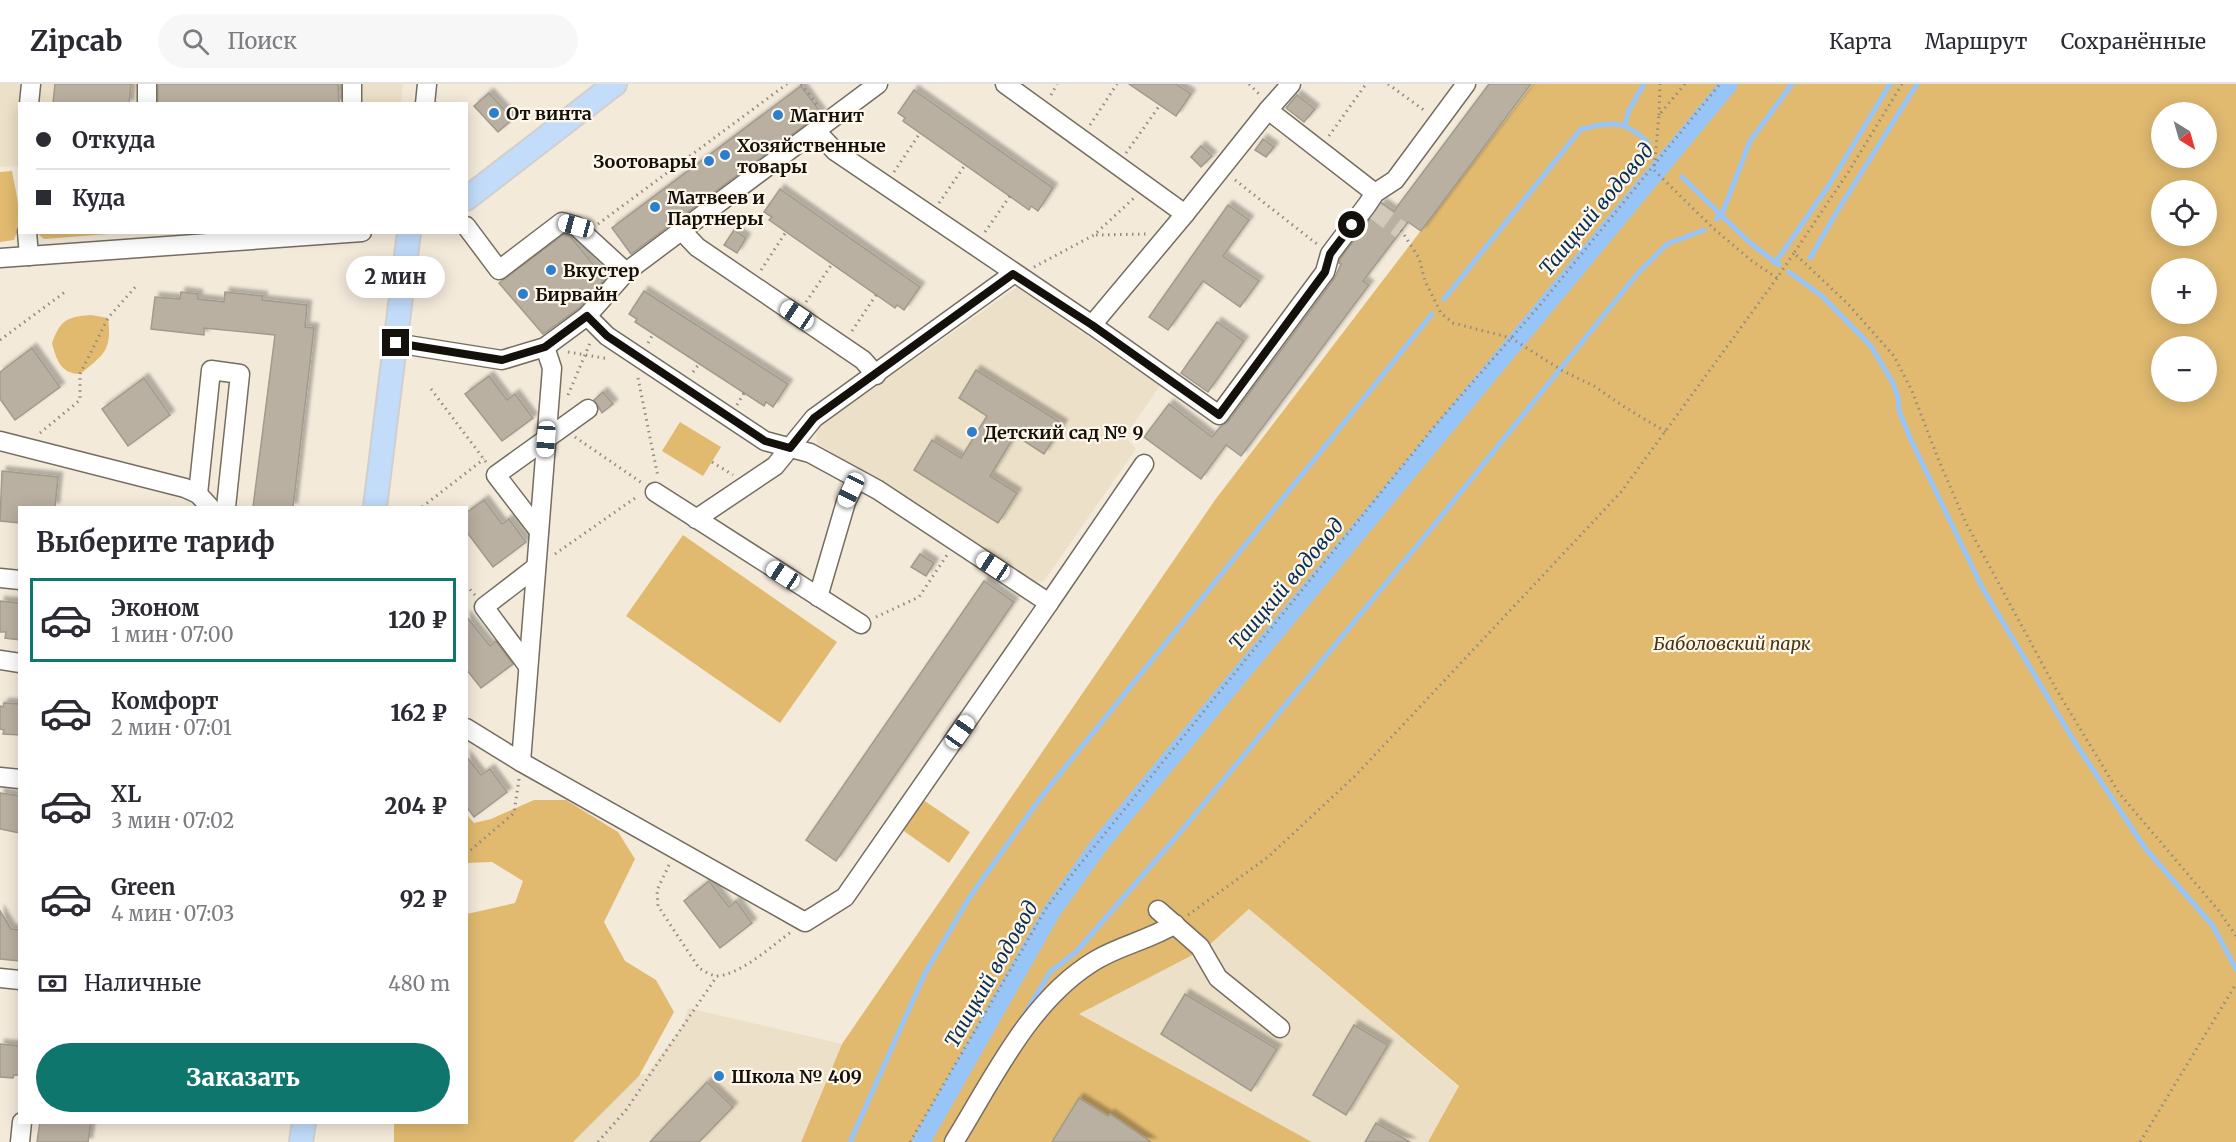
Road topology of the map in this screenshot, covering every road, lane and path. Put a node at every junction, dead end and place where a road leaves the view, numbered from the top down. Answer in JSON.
{"nodes":[{"id":1,"x":31,"y":84,"type":"edge"},
{"id":2,"x":147,"y":84,"type":"edge"},
{"id":3,"x":352,"y":84,"type":"edge"},
{"id":4,"x":428,"y":84,"type":"edge"},
{"id":5,"x":615,"y":84,"type":"edge"},
{"id":6,"x":788,"y":84,"type":"edge"},
{"id":7,"x":801,"y":84,"type":"edge"},
{"id":8,"x":878,"y":84,"type":"edge"},
{"id":9,"x":1005,"y":84,"type":"edge"},
{"id":10,"x":1117,"y":84,"type":"edge"},
{"id":11,"x":1292,"y":84,"type":"edge"},
{"id":12,"x":1366,"y":84,"type":"edge"},
{"id":13,"x":1388,"y":84,"type":"edge"},
{"id":14,"x":1466,"y":84,"type":"edge"},
{"id":15,"x":1660,"y":84,"type":"edge"},
{"id":16,"x":1685,"y":84,"type":"edge"},
{"id":17,"x":1720,"y":84,"type":"edge"},
{"id":18,"x":1902,"y":84,"type":"edge"},
{"id":19,"x":29,"y":102,"type":"edge"},
{"id":20,"x":147,"y":102,"type":"edge"},
{"id":21,"x":352,"y":102,"type":"edge"},
{"id":22,"x":425,"y":102,"type":"edge"},
{"id":23,"x":1160,"y":105,"type":"dead end"},
{"id":24,"x":1268,"y":110,"type":"junction"},
{"id":25,"x":1428,"y":114,"type":"dead end"},
{"id":26,"x":1659,"y":115,"type":"junction"},
{"id":27,"x":823,"y":126,"type":"junction"},
{"id":28,"x":920,"y":133,"type":"dead end"},
{"id":29,"x":1327,"y":138,"type":"dead end"},
{"id":30,"x":1081,"y":139,"type":"junction"},
{"id":31,"x":1653,"y":164,"type":"junction"},
{"id":32,"x":965,"y":165,"type":"dead end"},
{"id":33,"x":1118,"y":165,"type":"junction"},
{"id":34,"x":1221,"y":170,"type":"junction"},
{"id":35,"x":885,"y":186,"type":"junction"},
{"id":36,"x":1138,"y":194,"type":"dead end"},
{"id":37,"x":1010,"y":196,"type":"dead end"},
{"id":38,"x":468,"y":197,"type":"edge"},
{"id":39,"x":1372,"y":203,"type":"junction"},
{"id":40,"x":1185,"y":214,"type":"junction"},
{"id":41,"x":930,"y":216,"type":"junction"},
{"id":42,"x":468,"y":229,"type":"edge"},
{"id":43,"x":1401,"y":230,"type":"tunnel mouth"},
{"id":44,"x":682,"y":231,"type":"junction"},
{"id":45,"x":786,"y":232,"type":"dead end"},
{"id":46,"x":27,"y":234,"type":"edge"},
{"id":47,"x":313,"y":234,"type":"edge"},
{"id":48,"x":409,"y":234,"type":"edge"},
{"id":49,"x":585,"y":234,"type":"junction"},
{"id":50,"x":1153,"y":234,"type":"dead end"},
{"id":51,"x":1094,"y":235,"type":"junction"},
{"id":52,"x":143,"y":241,"type":"edge"},
{"id":53,"x":975,"y":247,"type":"junction"},
{"id":54,"x":1794,"y":253,"type":"junction"},
{"id":55,"x":1330,"y":254,"type":"junction"},
{"id":56,"x":29,"y":256,"type":"junction"},
{"id":57,"x":0,"y":258,"type":"edge"},
{"id":58,"x":832,"y":264,"type":"dead end"},
{"id":59,"x":1021,"y":271,"type":"junction"},
{"id":60,"x":626,"y":272,"type":"junction"},
{"id":61,"x":1777,"y":278,"type":"junction"},
{"id":62,"x":751,"y":284,"type":"junction"},
{"id":63,"x":137,"y":285,"type":"dead end"},
{"id":64,"x":65,"y":292,"type":"dead end"},
{"id":65,"x":876,"y":295,"type":"dead end"},
{"id":66,"x":797,"y":315,"type":"junction"},
{"id":67,"x":587,"y":316,"type":"junction"},
{"id":68,"x":1092,"y":325,"type":"junction"},
{"id":69,"x":1512,"y":338,"type":"junction"},
{"id":70,"x":0,"y":339,"type":"edge"},
{"id":71,"x":591,"y":339,"type":"dead end"},
{"id":72,"x":396,"y":343,"type":"junction"},
{"id":73,"x":842,"y":346,"type":"junction"},
{"id":74,"x":545,"y":347,"type":"junction"},
{"id":75,"x":567,"y":352,"type":"dead end"},
{"id":76,"x":585,"y":355,"type":"junction"},
{"id":77,"x":615,"y":360,"type":"dead end"},
{"id":78,"x":637,"y":375,"type":"dead end"},
{"id":79,"x":876,"y":375,"type":"junction"},
{"id":80,"x":431,"y":389,"type":"dead end"},
{"id":81,"x":564,"y":404,"type":"dead end"},
{"id":82,"x":588,"y":410,"type":"dead end"},
{"id":83,"x":1666,"y":432,"type":"junction"},
{"id":84,"x":571,"y":435,"type":"dead end"},
{"id":85,"x":546,"y":439,"type":"junction"},
{"id":86,"x":0,"y":441,"type":"edge"},
{"id":87,"x":23,"y":447,"type":"junction"},
{"id":88,"x":790,"y":448,"type":"junction"},
{"id":89,"x":484,"y":459,"type":"junction"},
{"id":90,"x":712,"y":462,"type":"dead end"},
{"id":91,"x":1144,"y":464,"type":"dead end"},
{"id":92,"x":496,"y":475,"type":"junction"},
{"id":93,"x":857,"y":479,"type":"junction"},
{"id":94,"x":748,"y":484,"type":"junction"},
{"id":95,"x":651,"y":489,"type":"junction"},
{"id":96,"x":204,"y":501,"type":"edge"},
{"id":97,"x":226,"y":506,"type":"edge"},
{"id":98,"x":375,"y":506,"type":"edge"},
{"id":99,"x":423,"y":506,"type":"edge"},
{"id":100,"x":696,"y":519,"type":"junction"},
{"id":101,"x":539,"y":531,"type":"junction"},
{"id":102,"x":542,"y":563,"type":"junction"},
{"id":103,"x":936,"y":572,"type":"dead end"},
{"id":104,"x":0,"y":578,"type":"edge"},
{"id":105,"x":18,"y":580,"type":"edge"},
{"id":106,"x":818,"y":597,"type":"junction"},
{"id":107,"x":1049,"y":603,"type":"junction"},
{"id":108,"x":861,"y":624,"type":"joint"},
{"id":109,"x":0,"y":660,"type":"edge"},
{"id":110,"x":18,"y":663,"type":"edge"},
{"id":111,"x":528,"y":666,"type":"junction"},
{"id":112,"x":468,"y":730,"type":"edge"},
{"id":113,"x":521,"y":762,"type":"junction"},
{"id":114,"x":0,"y":777,"type":"edge"},
{"id":115,"x":18,"y":779,"type":"edge"},
{"id":116,"x":676,"y":850,"type":"junction"},
{"id":117,"x":468,"y":852,"type":"edge"},
{"id":118,"x":1158,"y":910,"type":"dead end"},
{"id":119,"x":805,"y":922,"type":"junction"},
{"id":120,"x":1175,"y":924,"type":"junction"},
{"id":121,"x":2236,"y":936,"type":"edge"},
{"id":122,"x":717,"y":976,"type":"junction"},
{"id":123,"x":0,"y":978,"type":"edge"},
{"id":124,"x":18,"y":980,"type":"edge"},
{"id":125,"x":2236,"y":984,"type":"edge"},
{"id":126,"x":1280,"y":1028,"type":"dead end"},
{"id":127,"x":22,"y":1124,"type":"edge"},
{"id":128,"x":304,"y":1124,"type":"edge"},
{"id":129,"x":20,"y":1142,"type":"edge"},
{"id":130,"x":302,"y":1142,"type":"edge"},
{"id":131,"x":598,"y":1142,"type":"edge"},
{"id":132,"x":910,"y":1142,"type":"edge"},
{"id":133,"x":954,"y":1142,"type":"edge"},
{"id":134,"x":2140,"y":1142,"type":"edge"}],
"edges":[{"from":1,"to":19,"type":"street"},
{"from":2,"to":20,"type":"street"},
{"from":3,"to":21,"type":"street"},
{"from":4,"to":22,"type":"street"},
{"from":5,"to":38,"type":"main road"},
{"from":6,"to":49,"type":"path"},
{"from":7,"to":27,"type":"path"},
{"from":8,"to":27,"type":"street"},
{"from":9,"to":30,"type":"street"},
{"from":10,"to":30,"type":"path"},
{"from":11,"to":24,"type":"street"},
{"from":12,"to":29,"type":"path"},
{"from":13,"to":25,"type":"path"},
{"from":14,"to":39,"type":"street"},
{"from":15,"to":26,"type":"path"},
{"from":16,"to":26,"type":"path"},
{"from":17,"to":31,"type":"path"},
{"from":18,"to":54,"type":"path"},
{"from":23,"to":33,"type":"path"},
{"from":24,"to":34,"type":"street"},
{"from":24,"to":39,"type":"street"},
{"from":26,"to":31,"type":"path"},
{"from":27,"to":35,"type":"street"},
{"from":27,"to":44,"type":"street"},
{"from":28,"to":35,"type":"path"},
{"from":30,"to":33,"type":"street"},
{"from":31,"to":61,"type":"path"},
{"from":31,"to":69,"type":"path"},
{"from":32,"to":41,"type":"path"},
{"from":33,"to":40,"type":"street"},
{"from":34,"to":40,"type":"street"},
{"from":34,"to":55,"type":"path"},
{"from":35,"to":41,"type":"street"},
{"from":36,"to":51,"type":"path"},
{"from":37,"to":53,"type":"path"},
{"from":39,"to":55,"type":"street"},
{"from":40,"to":68,"type":"street"},
{"from":41,"to":53,"type":"street"},
{"from":42,"to":49,"type":"street"},
{"from":43,"to":69,"type":"path"},
{"from":44,"to":60,"type":"street"},
{"from":44,"to":62,"type":"street"},
{"from":45,"to":62,"type":"path"},
{"from":46,"to":56,"type":"street"},
{"from":47,"to":52,"type":"street"},
{"from":48,"to":72,"type":"main road"},
{"from":49,"to":60,"type":"street"},
{"from":50,"to":51,"type":"path"},
{"from":51,"to":59,"type":"path"},
{"from":52,"to":56,"type":"street"},
{"from":53,"to":59,"type":"street"},
{"from":54,"to":61,"type":"path"},
{"from":54,"to":121,"type":"path"},
{"from":55,"to":68,"type":"street"},
{"from":56,"to":57,"type":"street"},
{"from":58,"to":66,"type":"path"},
{"from":59,"to":68,"type":"street"},
{"from":59,"to":79,"type":"street"},
{"from":60,"to":67,"type":"street"},
{"from":61,"to":83,"type":"path"},
{"from":62,"to":66,"type":"street"},
{"from":63,"to":87,"type":"path"},
{"from":64,"to":70,"type":"path"},
{"from":65,"to":73,"type":"path"},
{"from":66,"to":73,"type":"street"},
{"from":67,"to":74,"type":"street"},
{"from":67,"to":88,"type":"street"},
{"from":69,"to":83,"type":"path"},
{"from":69,"to":132,"type":"path"},
{"from":71,"to":76,"type":"path"},
{"from":72,"to":74,"type":"street"},
{"from":72,"to":98,"type":"main road"},
{"from":73,"to":79,"type":"street"},
{"from":74,"to":85,"type":"street"},
{"from":75,"to":76,"type":"path"},
{"from":76,"to":77,"type":"path"},
{"from":76,"to":81,"type":"path"},
{"from":78,"to":95,"type":"path"},
{"from":79,"to":88,"type":"street"},
{"from":80,"to":89,"type":"path"},
{"from":82,"to":85,"type":"street"},
{"from":83,"to":120,"type":"path"},
{"from":84,"to":95,"type":"path"},
{"from":85,"to":92,"type":"street"},
{"from":85,"to":101,"type":"street"},
{"from":86,"to":87,"type":"street"},
{"from":87,"to":96,"type":"street"},
{"from":88,"to":93,"type":"street"},
{"from":88,"to":94,"type":"street"},
{"from":89,"to":92,"type":"path"},
{"from":89,"to":99,"type":"path"},
{"from":90,"to":94,"type":"path"},
{"from":91,"to":107,"type":"street"},
{"from":92,"to":101,"type":"street"},
{"from":93,"to":106,"type":"street"},
{"from":93,"to":107,"type":"street"},
{"from":94,"to":100,"type":"street"},
{"from":95,"to":100,"type":"street"},
{"from":95,"to":102,"type":"path"},
{"from":96,"to":97,"type":"street"},
{"from":100,"to":106,"type":"street"},
{"from":101,"to":102,"type":"street"},
{"from":102,"to":111,"type":"street"},
{"from":102,"to":111,"type":"street"},
{"from":103,"to":108,"type":"path"},
{"from":104,"to":105,"type":"street"},
{"from":106,"to":108,"type":"street"},
{"from":107,"to":119,"type":"street"},
{"from":109,"to":110,"type":"street"},
{"from":111,"to":113,"type":"street"},
{"from":112,"to":113,"type":"street"},
{"from":113,"to":116,"type":"street"},
{"from":113,"to":117,"type":"path"},
{"from":114,"to":115,"type":"street"},
{"from":116,"to":119,"type":"street"},
{"from":116,"to":122,"type":"path"},
{"from":118,"to":120,"type":"street"},
{"from":119,"to":122,"type":"path"},
{"from":120,"to":126,"type":"street"},
{"from":120,"to":133,"type":"street"},
{"from":122,"to":131,"type":"path"},
{"from":123,"to":124,"type":"street"},
{"from":125,"to":134,"type":"path"},
{"from":127,"to":129,"type":"street"},
{"from":128,"to":130,"type":"main road"}]}
